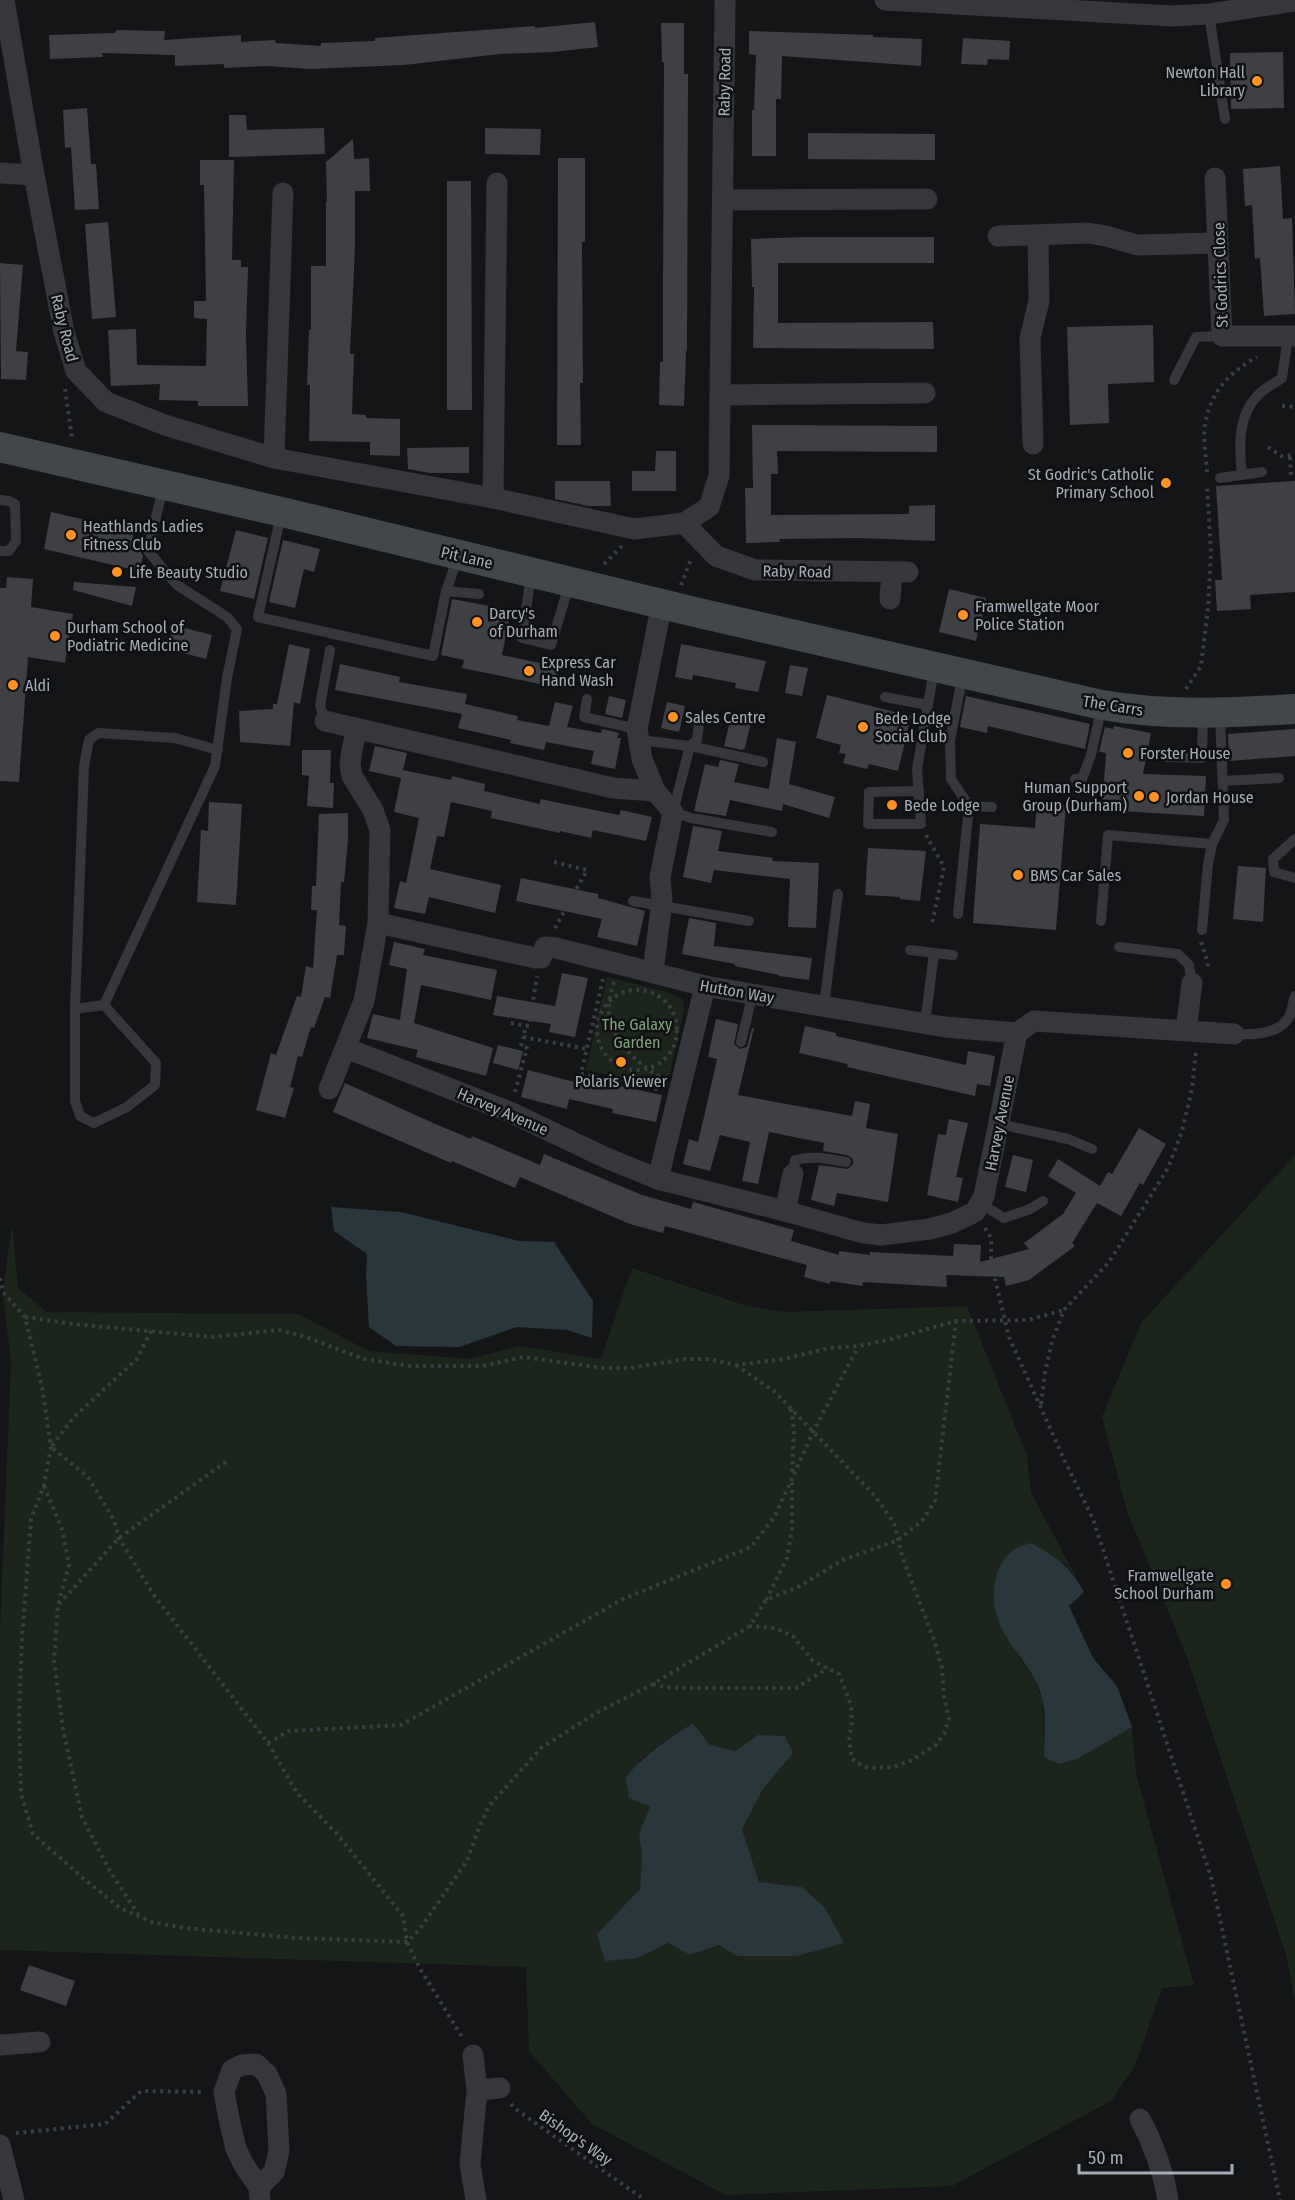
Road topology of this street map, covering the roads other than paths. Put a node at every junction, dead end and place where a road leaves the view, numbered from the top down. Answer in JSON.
{"nodes":[{"id":1,"x":4,"y":0,"type":"edge"},
{"id":2,"x":725,"y":0,"type":"edge"},
{"id":3,"x":895,"y":0,"type":"edge"},
{"id":4,"x":1295,"y":1,"type":"edge"},
{"id":5,"x":1009,"y":3,"type":"edge"},
{"id":6,"x":1209,"y":14,"type":"junction"},
{"id":7,"x":1225,"y":119,"type":"dead end"},
{"id":8,"x":0,"y":173,"type":"edge"},
{"id":9,"x":34,"y":175,"type":"junction"},
{"id":10,"x":1215,"y":178,"type":"dead end"},
{"id":11,"x":497,"y":183,"type":"dead end"},
{"id":12,"x":283,"y":193,"type":"dead end"},
{"id":13,"x":723,"y":200,"type":"junction"},
{"id":14,"x":927,"y":200,"type":"dead end"},
{"id":15,"x":1038,"y":235,"type":"junction"},
{"id":16,"x":998,"y":236,"type":"dead end"},
{"id":17,"x":1218,"y":243,"type":"junction"},
{"id":18,"x":1222,"y":336,"type":"junction"},
{"id":19,"x":1290,"y":342,"type":"edge"},
{"id":20,"x":1174,"y":380,"type":"dead end"},
{"id":21,"x":925,"y":393,"type":"dead end"},
{"id":22,"x":721,"y":395,"type":"junction"},
{"id":23,"x":1033,"y":444,"type":"dead end"},
{"id":24,"x":0,"y":447,"type":"edge"},
{"id":25,"x":274,"y":458,"type":"junction"},
{"id":26,"x":1262,"y":472,"type":"dead end"},
{"id":27,"x":1242,"y":474,"type":"junction"},
{"id":28,"x":1220,"y":478,"type":"dead end"},
{"id":29,"x":164,"y":484,"type":"junction"},
{"id":30,"x":493,"y":498,"type":"junction"},
{"id":31,"x":0,"y":500,"type":"edge"},
{"id":32,"x":282,"y":512,"type":"junction"},
{"id":33,"x":684,"y":523,"type":"junction"},
{"id":34,"x":0,"y":550,"type":"edge"},
{"id":35,"x":458,"y":555,"type":"junction"},
{"id":36,"x":531,"y":572,"type":"junction"},
{"id":37,"x":576,"y":583,"type":"junction"},
{"id":38,"x":446,"y":591,"type":"junction"},
{"id":39,"x":479,"y":594,"type":"dead end"},
{"id":40,"x":891,"y":599,"type":"dead end"},
{"id":41,"x":669,"y":605,"type":"junction"},
{"id":42,"x":330,"y":650,"type":"dead end"},
{"id":43,"x":949,"y":671,"type":"junction"},
{"id":44,"x":885,"y":697,"type":"dead end"},
{"id":45,"x":587,"y":699,"type":"dead end"},
{"id":46,"x":928,"y":705,"type":"junction"},
{"id":47,"x":1102,"y":705,"type":"junction"},
{"id":48,"x":1295,"y":709,"type":"edge"},
{"id":49,"x":1200,"y":713,"type":"junction"},
{"id":50,"x":325,"y":721,"type":"joint"},
{"id":51,"x":699,"y":723,"type":"dead end"},
{"id":52,"x":357,"y":729,"type":"junction"},
{"id":53,"x":638,"y":734,"type":"junction"},
{"id":54,"x":690,"y":746,"type":"junction"},
{"id":55,"x":218,"y":750,"type":"junction"},
{"id":56,"x":1166,"y":757,"type":"dead end"},
{"id":57,"x":763,"y":762,"type":"dead end"},
{"id":58,"x":1279,"y":778,"type":"dead end"},
{"id":59,"x":1075,"y":779,"type":"dead end"},
{"id":60,"x":1223,"y":781,"type":"junction"},
{"id":61,"x":655,"y":791,"type":"junction"},
{"id":62,"x":919,"y":791,"type":"junction"},
{"id":63,"x":969,"y":806,"type":"junction"},
{"id":64,"x":992,"y":807,"type":"dead end"},
{"id":65,"x":673,"y":812,"type":"junction"},
{"id":66,"x":772,"y":832,"type":"dead end"},
{"id":67,"x":1295,"y":839,"type":"edge"},
{"id":68,"x":1212,"y":844,"type":"junction"},
{"id":69,"x":1295,"y":878,"type":"edge"},
{"id":70,"x":838,"y":894,"type":"dead end"},
{"id":71,"x":633,"y":901,"type":"dead end"},
{"id":72,"x":661,"y":907,"type":"junction"},
{"id":73,"x":958,"y":914,"type":"dead end"},
{"id":74,"x":748,"y":921,"type":"dead end"},
{"id":75,"x":1101,"y":921,"type":"dead end"},
{"id":76,"x":378,"y":923,"type":"junction"},
{"id":77,"x":1202,"y":930,"type":"road end"},
{"id":78,"x":1119,"y":947,"type":"dead end"},
{"id":79,"x":910,"y":950,"type":"dead end"},
{"id":80,"x":934,"y":953,"type":"junction"},
{"id":81,"x":953,"y":955,"type":"dead end"},
{"id":82,"x":653,"y":972,"type":"junction"},
{"id":83,"x":1199,"y":979,"type":"joint"},
{"id":84,"x":705,"y":986,"type":"junction"},
{"id":85,"x":753,"y":993,"type":"junction"},
{"id":86,"x":1295,"y":996,"type":"edge"},
{"id":87,"x":105,"y":1005,"type":"junction"},
{"id":88,"x":824,"y":1006,"type":"junction"},
{"id":89,"x":75,"y":1009,"type":"junction"},
{"id":90,"x":925,"y":1024,"type":"junction"},
{"id":91,"x":1192,"y":1030,"type":"junction"},
{"id":92,"x":1017,"y":1033,"type":"junction"},
{"id":93,"x":1234,"y":1034,"type":"joint"},
{"id":94,"x":741,"y":1042,"type":"dead end"},
{"id":95,"x":346,"y":1048,"type":"junction"},
{"id":96,"x":329,"y":1089,"type":"dead end"},
{"id":97,"x":999,"y":1124,"type":"junction"},
{"id":98,"x":1092,"y":1149,"type":"dead end"},
{"id":99,"x":846,"y":1162,"type":"dead end"},
{"id":100,"x":792,"y":1174,"type":"joint"},
{"id":101,"x":658,"y":1179,"type":"junction"},
{"id":102,"x":1043,"y":1201,"type":"dead end"},
{"id":103,"x":977,"y":1207,"type":"junction"},
{"id":104,"x":785,"y":1210,"type":"junction"},
{"id":105,"x":40,"y":2042,"type":"dead end"},
{"id":106,"x":0,"y":2044,"type":"edge"},
{"id":107,"x":473,"y":2055,"type":"road end"},
{"id":108,"x":500,"y":2088,"type":"road end"},
{"id":109,"x":477,"y":2090,"type":"junction"},
{"id":110,"x":1140,"y":2119,"type":"dead end"},
{"id":111,"x":6,"y":2139,"type":"edge"},
{"id":112,"x":260,"y":2193,"type":"edge"},
{"id":113,"x":14,"y":2200,"type":"edge"},
{"id":114,"x":476,"y":2200,"type":"edge"},
{"id":115,"x":1168,"y":2200,"type":"edge"}],
"edges":[{"from":1,"to":9,"type":"street","name":"Raby Road"},
{"from":2,"to":13,"type":"street","name":"Raby Road"},
{"from":3,"to":5,"type":"street"},
{"from":4,"to":6,"type":"street"},
{"from":5,"to":6,"type":"street"},
{"from":6,"to":7,"type":"lane"},
{"from":8,"to":9,"type":"street"},
{"from":9,"to":25,"type":"street","name":"Raby Road"},
{"from":10,"to":17,"type":"street","name":"St Godrics Close"},
{"from":11,"to":30,"type":"street"},
{"from":12,"to":25,"type":"street"},
{"from":13,"to":14,"type":"street"},
{"from":13,"to":22,"type":"street","name":"Raby Road"},
{"from":15,"to":16,"type":"street"},
{"from":15,"to":17,"type":"street"},
{"from":15,"to":23,"type":"street"},
{"from":17,"to":18,"type":"street","name":"St Godrics Close"},
{"from":18,"to":19,"type":"street","name":"St Godrics Close"},
{"from":18,"to":20,"type":"lane"},
{"from":19,"to":27,"type":"lane"},
{"from":21,"to":22,"type":"street"},
{"from":22,"to":33,"type":"street","name":"Raby Road"},
{"from":24,"to":29,"type":"street","name":"Pit Lane"},
{"from":25,"to":30,"type":"street","name":"Raby Road"},
{"from":26,"to":27,"type":"lane"},
{"from":27,"to":28,"type":"lane"},
{"from":29,"to":32,"type":"street","name":"Pit Lane"},
{"from":29,"to":55,"type":"lane"},
{"from":30,"to":33,"type":"street","name":"Raby Road"},
{"from":31,"to":34,"type":"lane"},
{"from":32,"to":35,"type":"street","name":"Pit Lane"},
{"from":32,"to":38,"type":"lane"},
{"from":33,"to":40,"type":"street","name":"Raby Road"},
{"from":35,"to":36,"type":"street","name":"Pit Lane"},
{"from":35,"to":38,"type":"lane"},
{"from":36,"to":37,"type":"street","name":"Pit Lane"},
{"from":36,"to":37,"type":"lane"},
{"from":37,"to":41,"type":"street","name":"Pit Lane"},
{"from":38,"to":39,"type":"lane"},
{"from":41,"to":43,"type":"street","name":"Pit Lane"},
{"from":41,"to":53,"type":"street"},
{"from":42,"to":50,"type":"lane"},
{"from":43,"to":46,"type":"lane"},
{"from":43,"to":47,"type":"street","name":"The Carrs"},
{"from":43,"to":63,"type":"lane"},
{"from":44,"to":46,"type":"lane"},
{"from":45,"to":53,"type":"lane"},
{"from":46,"to":62,"type":"lane"},
{"from":47,"to":49,"type":"street","name":"The Carrs"},
{"from":47,"to":59,"type":"lane"},
{"from":48,"to":49,"type":"street","name":"The Carrs"},
{"from":49,"to":56,"type":"lane"},
{"from":49,"to":60,"type":"lane"},
{"from":50,"to":52,"type":"street"},
{"from":51,"to":54,"type":"lane"},
{"from":52,"to":61,"type":"street"},
{"from":52,"to":76,"type":"street"},
{"from":53,"to":54,"type":"lane"},
{"from":53,"to":61,"type":"street"},
{"from":54,"to":57,"type":"lane"},
{"from":54,"to":65,"type":"lane"},
{"from":55,"to":87,"type":"lane"},
{"from":55,"to":89,"type":"lane"},
{"from":58,"to":60,"type":"lane"},
{"from":60,"to":68,"type":"lane"},
{"from":61,"to":65,"type":"street"},
{"from":62,"to":62,"type":"lane"},
{"from":63,"to":64,"type":"lane"},
{"from":63,"to":73,"type":"lane"},
{"from":65,"to":66,"type":"lane"},
{"from":65,"to":72,"type":"street"},
{"from":67,"to":69,"type":"lane"},
{"from":68,"to":75,"type":"lane"},
{"from":68,"to":77,"type":"lane"},
{"from":70,"to":88,"type":"lane"},
{"from":71,"to":72,"type":"lane"},
{"from":72,"to":74,"type":"lane"},
{"from":72,"to":82,"type":"street"},
{"from":76,"to":82,"type":"street"},
{"from":76,"to":95,"type":"street"},
{"from":78,"to":83,"type":"lane"},
{"from":79,"to":80,"type":"lane"},
{"from":80,"to":81,"type":"lane"},
{"from":80,"to":90,"type":"lane"},
{"from":82,"to":84,"type":"street","name":"Hutton Way"},
{"from":83,"to":91,"type":"street"},
{"from":84,"to":85,"type":"street","name":"Hutton Way"},
{"from":84,"to":101,"type":"street"},
{"from":85,"to":88,"type":"street","name":"Hutton Way"},
{"from":85,"to":94,"type":"lane"},
{"from":86,"to":93,"type":"lane"},
{"from":87,"to":89,"type":"lane"},
{"from":87,"to":89,"type":"lane"},
{"from":88,"to":90,"type":"street","name":"Hutton Way"},
{"from":90,"to":92,"type":"street","name":"Hutton Way"},
{"from":91,"to":92,"type":"street","name":"Hutton Way"},
{"from":91,"to":93,"type":"street","name":"Hutton Way"},
{"from":92,"to":97,"type":"street","name":"Harvey Avenue"},
{"from":95,"to":96,"type":"street"},
{"from":95,"to":101,"type":"street","name":"Harvey Avenue"},
{"from":97,"to":98,"type":"lane"},
{"from":97,"to":103,"type":"street","name":"Harvey Avenue"},
{"from":99,"to":100,"type":"lane"},
{"from":100,"to":104,"type":"street"},
{"from":101,"to":104,"type":"street","name":"Harvey Avenue"},
{"from":102,"to":103,"type":"lane"},
{"from":103,"to":104,"type":"street","name":"Harvey Avenue"},
{"from":105,"to":106,"type":"street"},
{"from":107,"to":109,"type":"street"},
{"from":108,"to":109,"type":"street"},
{"from":109,"to":114,"type":"street"},
{"from":110,"to":115,"type":"street"},
{"from":111,"to":113,"type":"street"},
{"from":112,"to":112,"type":"street"}]}
